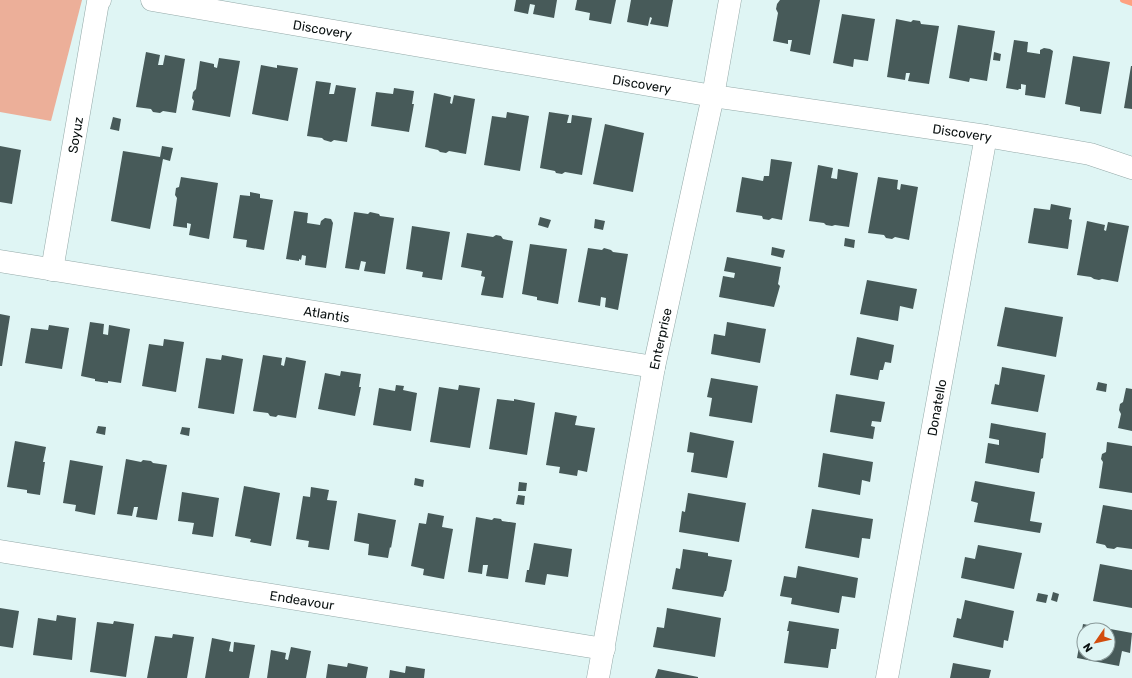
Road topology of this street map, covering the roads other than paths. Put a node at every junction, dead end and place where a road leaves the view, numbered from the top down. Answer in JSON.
{"nodes":[{"id":1,"x":100,"y":0,"type":"edge"},
{"id":2,"x":152,"y":0,"type":"edge"},
{"id":3,"x":730,"y":0,"type":"edge"},
{"id":4,"x":713,"y":96,"type":"junction"},
{"id":5,"x":986,"y":136,"type":"junction"},
{"id":6,"x":1132,"y":168,"type":"edge"},
{"id":7,"x":0,"y":261,"type":"edge"},
{"id":8,"x":52,"y":270,"type":"junction"},
{"id":9,"x":654,"y":367,"type":"junction"},
{"id":10,"x":0,"y":551,"type":"edge"},
{"id":11,"x":604,"y":649,"type":"junction"},
{"id":12,"x":598,"y":678,"type":"edge"},
{"id":13,"x":887,"y":678,"type":"edge"}],
"edges":[{"from":1,"to":8,"type":"street","name":"Soyuz"},
{"from":2,"to":4,"type":"street","name":"Discovery"},
{"from":3,"to":4,"type":"street","name":"Enterprise"},
{"from":4,"to":5,"type":"street","name":"Discovery"},
{"from":4,"to":9,"type":"street","name":"Enterprise"},
{"from":5,"to":6,"type":"street","name":"Discovery"},
{"from":5,"to":13,"type":"street","name":"Donatello"},
{"from":7,"to":8,"type":"street","name":"Atlantis"},
{"from":8,"to":9,"type":"street","name":"Atlantis"},
{"from":9,"to":11,"type":"street","name":"Enterprise"},
{"from":10,"to":11,"type":"street","name":"Endeavour"},
{"from":11,"to":12,"type":"street","name":"Enterprise"}]}
